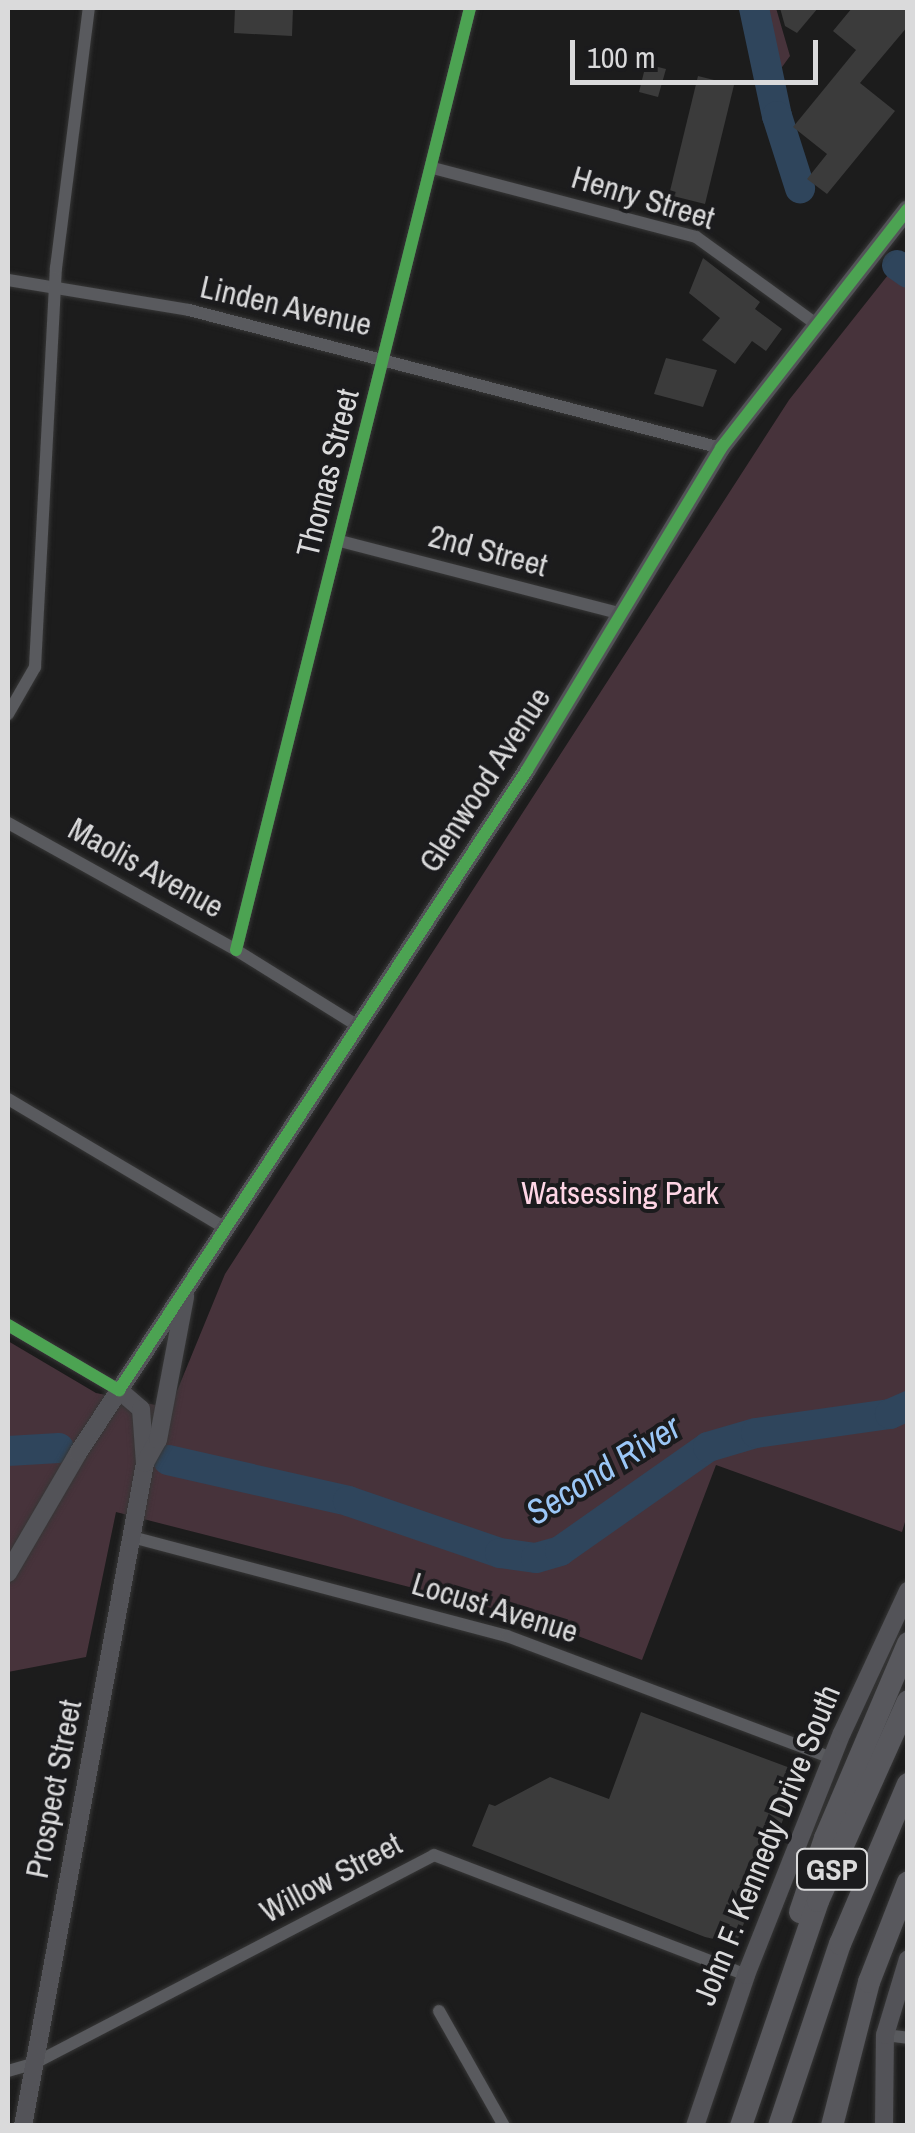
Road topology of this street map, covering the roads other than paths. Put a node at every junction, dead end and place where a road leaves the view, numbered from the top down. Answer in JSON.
{"nodes":[{"id":1,"x":90,"y":8,"type":"edge"},
{"id":2,"x":470,"y":8,"type":"edge"},
{"id":3,"x":433,"y":168,"type":"junction"},
{"id":4,"x":908,"y":209,"type":"edge"},
{"id":5,"x":8,"y":280,"type":"edge"},
{"id":6,"x":54,"y":288,"type":"junction"},
{"id":7,"x":816,"y":324,"type":"junction"},
{"id":8,"x":385,"y":358,"type":"junction"},
{"id":9,"x":722,"y":448,"type":"junction"},
{"id":10,"x":340,"y":541,"type":"junction"},
{"id":11,"x":622,"y":614,"type":"junction"},
{"id":12,"x":8,"y":714,"type":"edge"},
{"id":13,"x":8,"y":823,"type":"edge"},
{"id":14,"x":236,"y":950,"type":"junction"},
{"id":15,"x":358,"y":1026,"type":"junction"},
{"id":16,"x":8,"y":1099,"type":"edge"},
{"id":17,"x":226,"y":1228,"type":"junction"},
{"id":18,"x":187,"y":1287,"type":"junction"},
{"id":19,"x":8,"y":1324,"type":"edge"},
{"id":20,"x":119,"y":1390,"type":"junction"},
{"id":21,"x":145,"y":1463,"type":"junction"},
{"id":22,"x":132,"y":1537,"type":"junction"},
{"id":23,"x":8,"y":1573,"type":"edge"},
{"id":24,"x":908,"y":1591,"type":"edge"},
{"id":25,"x":908,"y":1643,"type":"edge"},
{"id":26,"x":908,"y":1702,"type":"edge"},
{"id":27,"x":832,"y":1758,"type":"junction"},
{"id":28,"x":908,"y":1784,"type":"edge"},
{"id":29,"x":908,"y":1882,"type":"edge"},
{"id":30,"x":908,"y":1959,"type":"edge"},
{"id":31,"x":746,"y":1974,"type":"junction"},
{"id":32,"x":438,"y":2011,"type":"dead end"},
{"id":33,"x":886,"y":2035,"type":"junction"},
{"id":34,"x":908,"y":2038,"type":"edge"},
{"id":35,"x":767,"y":2042,"type":"junction"},
{"id":36,"x":33,"y":2064,"type":"junction"},
{"id":37,"x":8,"y":2071,"type":"edge"},
{"id":38,"x":22,"y":2126,"type":"edge"},
{"id":39,"x":504,"y":2126,"type":"edge"},
{"id":40,"x":694,"y":2126,"type":"edge"},
{"id":41,"x":741,"y":2126,"type":"edge"},
{"id":42,"x":779,"y":2126,"type":"edge"},
{"id":43,"x":832,"y":2126,"type":"edge"},
{"id":44,"x":884,"y":2126,"type":"edge"}],
"edges":[{"from":1,"to":6,"type":"street"},
{"from":2,"to":3,"type":"street","name":"Thomas Street"},
{"from":3,"to":7,"type":"street","name":"Henry Street"},
{"from":3,"to":8,"type":"street","name":"Thomas Street"},
{"from":4,"to":7,"type":"street","name":"Glenwood Avenue"},
{"from":5,"to":6,"type":"street","name":"Linden Avenue"},
{"from":6,"to":8,"type":"street","name":"Linden Avenue"},
{"from":6,"to":12,"type":"street"},
{"from":7,"to":9,"type":"street","name":"Glenwood Avenue"},
{"from":8,"to":9,"type":"street","name":"Linden Avenue"},
{"from":8,"to":10,"type":"street","name":"Thomas Street"},
{"from":9,"to":11,"type":"street","name":"Glenwood Avenue"},
{"from":10,"to":11,"type":"street","name":"2nd Street"},
{"from":10,"to":14,"type":"street","name":"Thomas Street"},
{"from":11,"to":15,"type":"street","name":"Glenwood Avenue"},
{"from":13,"to":14,"type":"street","name":"Maolis Avenue"},
{"from":14,"to":15,"type":"street","name":"Maolis Avenue"},
{"from":15,"to":17,"type":"street","name":"Glenwood Avenue"},
{"from":16,"to":17,"type":"street"},
{"from":17,"to":18,"type":"street","name":"Glenwood Avenue"},
{"from":18,"to":20,"type":"street","name":"Glenwood Avenue"},
{"from":18,"to":21,"type":"street","name":"Prospect Street"},
{"from":19,"to":20,"type":"street"},
{"from":20,"to":21,"type":"street","name":"Prospect Street"},
{"from":20,"to":23,"type":"street","name":"Glenwood Avenue"},
{"from":21,"to":22,"type":"street","name":"Prospect Street"},
{"from":22,"to":27,"type":"street","name":"Locust Avenue"},
{"from":22,"to":36,"type":"street","name":"Prospect Street"},
{"from":24,"to":27,"type":"street","name":"John F. Kennedy Drive South"},
{"from":25,"to":35,"type":"highway"},
{"from":26,"to":35,"type":"highway","number":"GSP"},
{"from":27,"to":31,"type":"street","name":"John F. Kennedy Drive South"},
{"from":28,"to":42,"type":"highway","number":"GSP"},
{"from":29,"to":43,"type":"highway"},
{"from":30,"to":33,"type":"street"},
{"from":31,"to":36,"type":"street","name":"Willow Street"},
{"from":31,"to":40,"type":"street","name":"John F. Kennedy Drive South"},
{"from":32,"to":39,"type":"street"},
{"from":33,"to":34,"type":"street"},
{"from":33,"to":44,"type":"street"},
{"from":35,"to":41,"type":"highway","number":"GSP"},
{"from":36,"to":37,"type":"street","name":"Willow Street"},
{"from":36,"to":38,"type":"street","name":"Prospect Street"}]}
